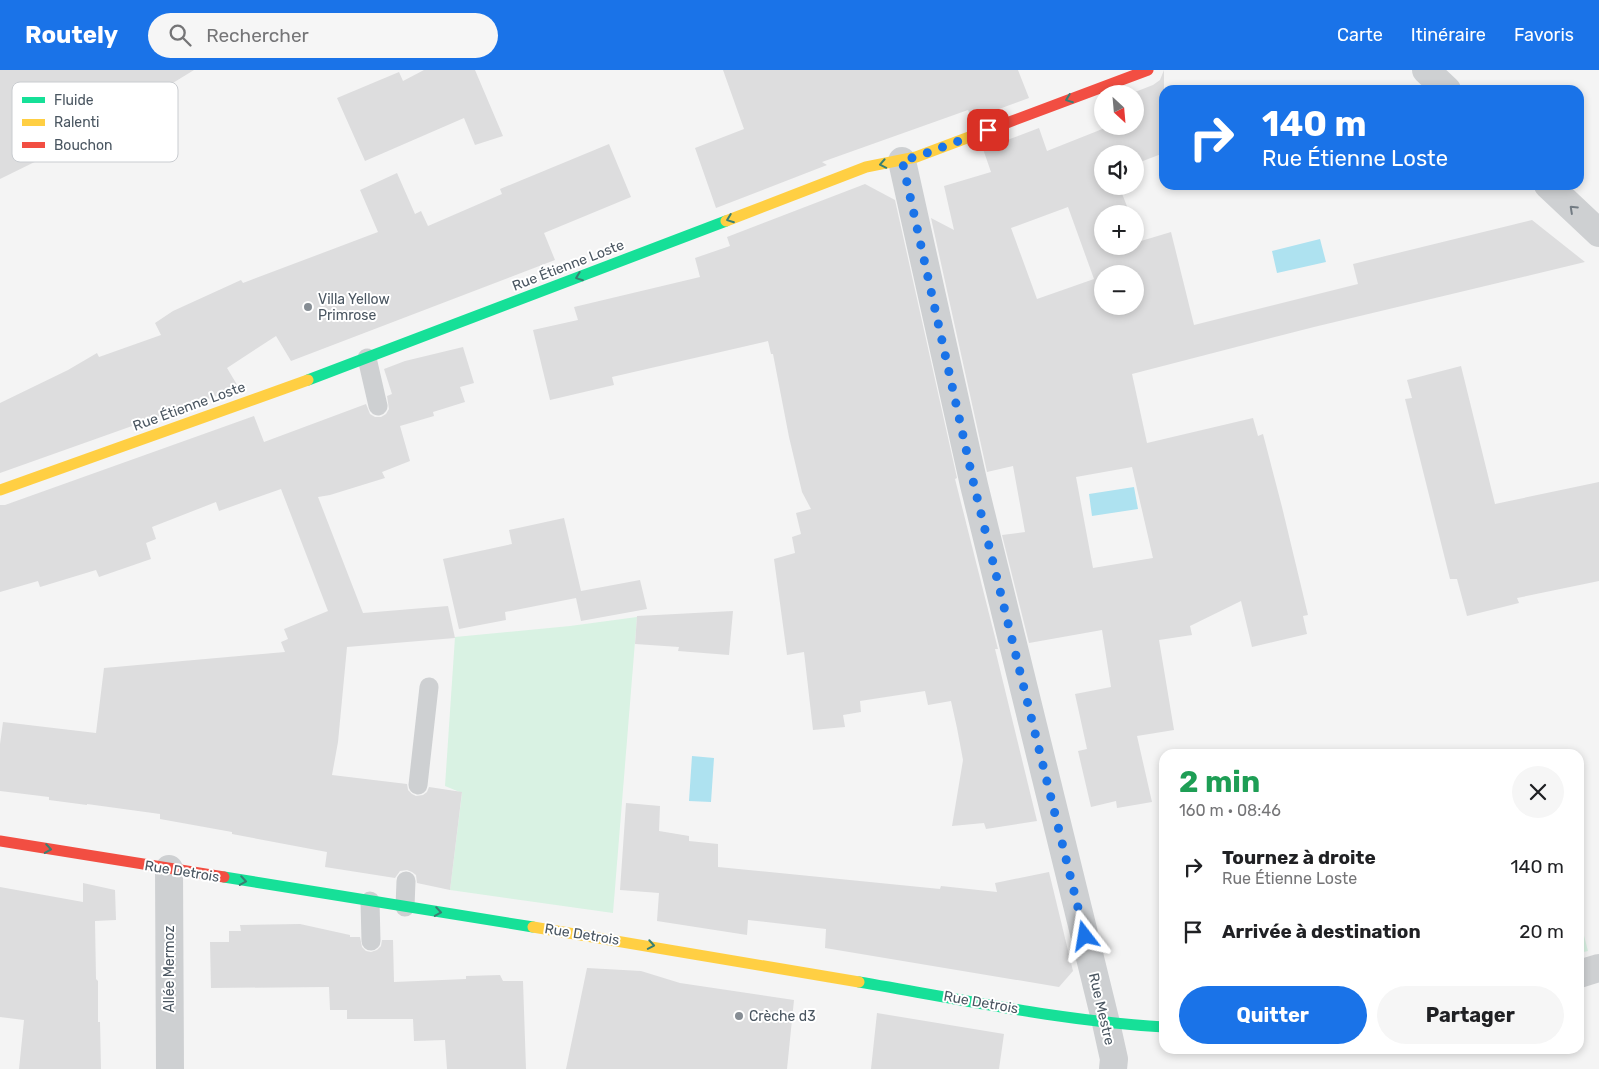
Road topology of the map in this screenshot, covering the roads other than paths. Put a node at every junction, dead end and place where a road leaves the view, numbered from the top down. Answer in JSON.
{"nodes":[{"id":1,"x":1148,"y":70,"type":"edge"},
{"id":2,"x":1426,"y":70,"type":"edge"},
{"id":3,"x":1442,"y":85,"type":"edge"},
{"id":4,"x":902,"y":160,"type":"junction"},
{"id":5,"x":1553,"y":190,"type":"edge"},
{"id":6,"x":1599,"y":233,"type":"edge"},
{"id":7,"x":367,"y":358,"type":"junction"},
{"id":8,"x":378,"y":406,"type":"dead end"},
{"id":9,"x":0,"y":490,"type":"edge"},
{"id":10,"x":429,"y":687,"type":"dead end"},
{"id":11,"x":418,"y":785,"type":"dead end"},
{"id":12,"x":0,"y":841,"type":"edge"},
{"id":13,"x":169,"y":869,"type":"junction"},
{"id":14,"x":406,"y":881,"type":"dead end"},
{"id":15,"x":370,"y":901,"type":"junction"},
{"id":16,"x":405,"y":906,"type":"junction"},
{"id":17,"x":370,"y":940,"type":"dead end"},
{"id":18,"x":1599,"y":968,"type":"edge"},
{"id":19,"x":1584,"y":972,"type":"edge"},
{"id":20,"x":1106,"y":1023,"type":"junction"},
{"id":21,"x":1159,"y":1026,"type":"edge"},
{"id":22,"x":170,"y":1069,"type":"edge"},
{"id":23,"x":1113,"y":1069,"type":"edge"}],
"edges":[{"from":1,"to":4,"type":"street","name":"Rue Étienne Loste","one_way":true},
{"from":2,"to":3,"type":"street"},
{"from":4,"to":7,"type":"street","name":"Rue Étienne Loste","one_way":true},
{"from":4,"to":20,"type":"street","name":"Rue Mestre"},
{"from":6,"to":5,"type":"street","one_way":true},
{"from":7,"to":8,"type":"lane"},
{"from":7,"to":9,"type":"street","name":"Rue Étienne Loste"},
{"from":10,"to":11,"type":"lane"},
{"from":12,"to":13,"type":"street","name":"Rue Detrois","one_way":true},
{"from":13,"to":15,"type":"street","name":"Rue Detrois","one_way":true},
{"from":13,"to":22,"type":"street","name":"Allée Mermoz"},
{"from":14,"to":16,"type":"lane"},
{"from":15,"to":16,"type":"street","name":"Rue Detrois"},
{"from":15,"to":17,"type":"lane"},
{"from":16,"to":20,"type":"street","name":"Rue Detrois","one_way":true},
{"from":18,"to":19,"type":"street"},
{"from":20,"to":21,"type":"street","name":"Rue Detrois"},
{"from":20,"to":23,"type":"street","name":"Rue Mestre"}]}
